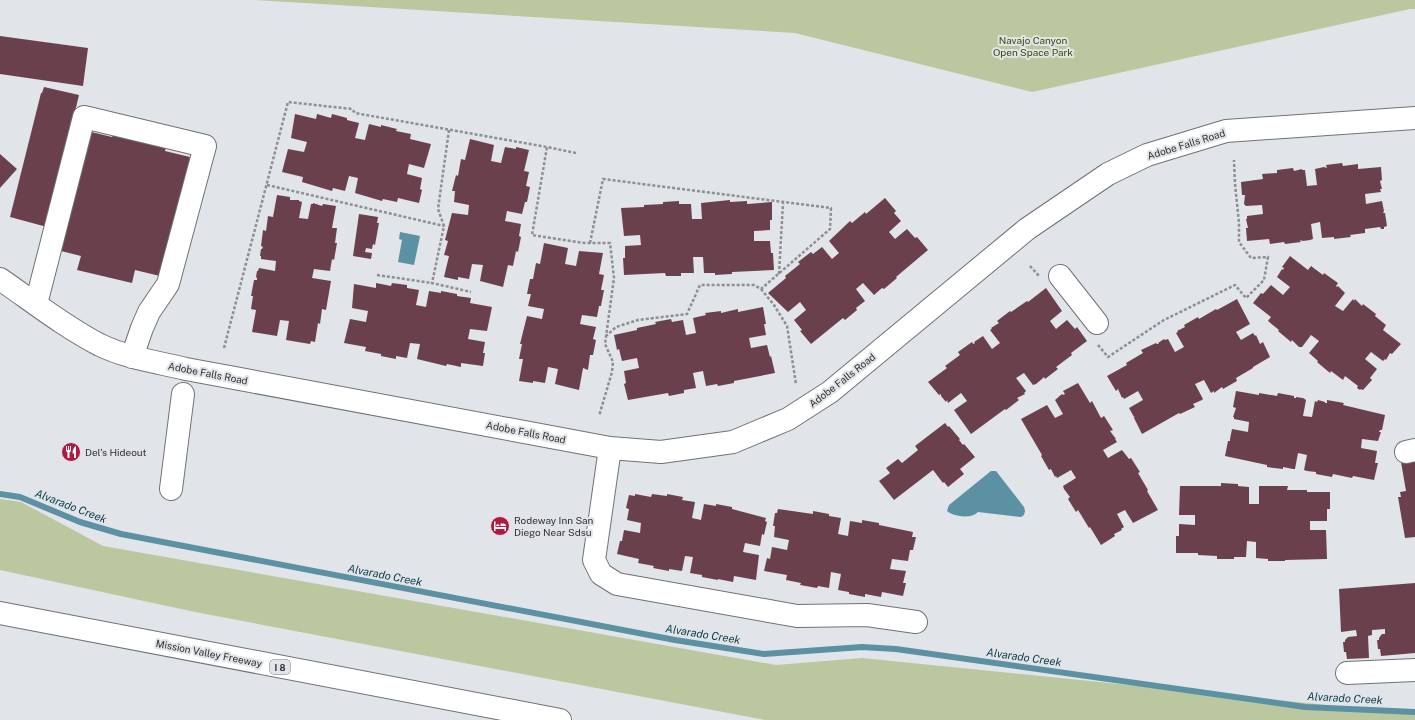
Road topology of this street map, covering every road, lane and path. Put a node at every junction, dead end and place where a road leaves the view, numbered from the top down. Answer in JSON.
{"nodes":[{"id":1,"x":1415,"y":118,"type":"edge"},
{"id":2,"x":449,"y":130,"type":"junction"},
{"id":3,"x":547,"y":147,"type":"junction"},
{"id":4,"x":576,"y":152,"type":"dead end"},
{"id":5,"x":1234,"y":160,"type":"dead end"},
{"id":6,"x":267,"y":185,"type":"junction"},
{"id":7,"x":783,"y":203,"type":"junction"},
{"id":8,"x":444,"y":226,"type":"junction"},
{"id":9,"x":590,"y":243,"type":"junction"},
{"id":10,"x":1030,"y":266,"type":"dead end"},
{"id":11,"x":779,"y":274,"type":"junction"},
{"id":12,"x":377,"y":275,"type":"dead end"},
{"id":13,"x":1050,"y":277,"type":"joint"},
{"id":14,"x":0,"y":279,"type":"edge"},
{"id":15,"x":432,"y":283,"type":"junction"},
{"id":16,"x":761,"y":289,"type":"junction"},
{"id":17,"x":471,"y":292,"type":"dead end"},
{"id":18,"x":36,"y":304,"type":"junction"},
{"id":19,"x":1095,"y":331,"type":"joint"},
{"id":20,"x":606,"y":336,"type":"junction"},
{"id":21,"x":224,"y":348,"type":"dead end"},
{"id":22,"x":132,"y":357,"type":"junction"},
{"id":23,"x":796,"y":384,"type":"dead end"},
{"id":24,"x":183,"y":394,"type":"dead end"},
{"id":25,"x":599,"y":416,"type":"dead end"},
{"id":26,"x":610,"y":448,"type":"junction"},
{"id":27,"x":171,"y":489,"type":"dead end"},
{"id":28,"x":0,"y":613,"type":"edge"},
{"id":29,"x":916,"y":622,"type":"dead end"},
{"id":30,"x":1415,"y":670,"type":"edge"},
{"id":31,"x":1347,"y":673,"type":"dead end"},
{"id":32,"x":560,"y":720,"type":"edge"}],
"edges":[{"from":1,"to":26,"type":"main road","name":"Adobe Falls Road"},
{"from":2,"to":3,"type":"path"},
{"from":2,"to":6,"type":"path"},
{"from":2,"to":8,"type":"path"},
{"from":3,"to":4,"type":"path"},
{"from":3,"to":9,"type":"path"},
{"from":5,"to":19,"type":"path"},
{"from":6,"to":8,"type":"path"},
{"from":6,"to":21,"type":"path"},
{"from":7,"to":9,"type":"path"},
{"from":7,"to":11,"type":"path"},
{"from":7,"to":11,"type":"path"},
{"from":8,"to":15,"type":"path"},
{"from":9,"to":20,"type":"path"},
{"from":10,"to":13,"type":"path"},
{"from":11,"to":16,"type":"path"},
{"from":12,"to":15,"type":"path"},
{"from":13,"to":19,"type":"main road"},
{"from":14,"to":18,"type":"main road","name":"Adobe Falls Road"},
{"from":15,"to":17,"type":"path"},
{"from":16,"to":20,"type":"path"},
{"from":16,"to":23,"type":"path"},
{"from":18,"to":22,"type":"main road","name":"Adobe Falls Road"},
{"from":18,"to":22,"type":"main road"},
{"from":20,"to":25,"type":"path"},
{"from":22,"to":26,"type":"main road","name":"Adobe Falls Road"},
{"from":24,"to":27,"type":"main road"},
{"from":26,"to":29,"type":"main road"},
{"from":28,"to":32,"type":"main road","name":"Mission Valley Freeway","number":"I 8"},
{"from":30,"to":31,"type":"main road"}]}
